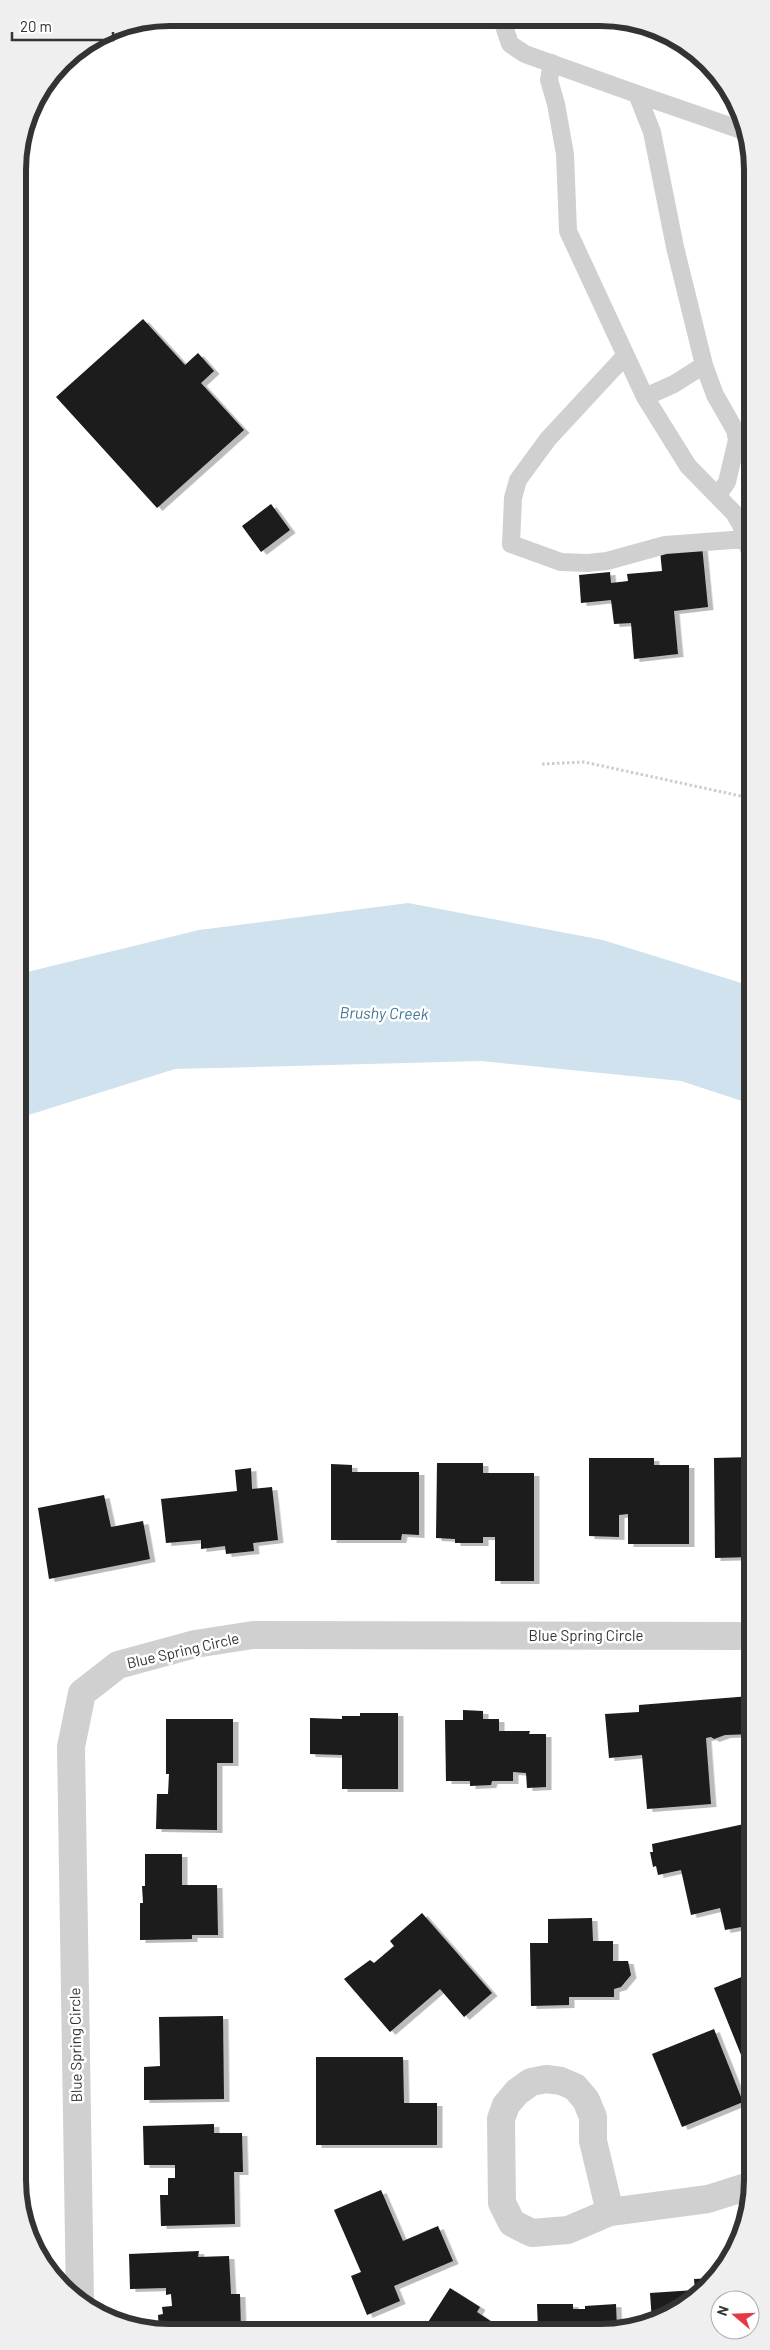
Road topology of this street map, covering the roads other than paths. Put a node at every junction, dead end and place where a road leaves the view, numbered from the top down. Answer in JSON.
{"nodes":[{"id":1,"x":504,"y":26,"type":"edge"},
{"id":2,"x":552,"y":63,"type":"junction"},
{"id":3,"x":637,"y":94,"type":"junction"},
{"id":4,"x":737,"y":129,"type":"edge"},
{"id":5,"x":625,"y":356,"type":"junction"},
{"id":6,"x":704,"y":365,"type":"junction"},
{"id":7,"x":645,"y":397,"type":"junction"},
{"id":8,"x":718,"y":495,"type":"junction"},
{"id":9,"x":744,"y":536,"type":"edge"},
{"id":10,"x":744,"y":546,"type":"edge"},
{"id":11,"x":743,"y":1636,"type":"edge"},
{"id":12,"x":743,"y":2188,"type":"edge"},
{"id":13,"x":610,"y":2212,"type":"junction"},
{"id":14,"x":80,"y":2292,"type":"edge"}],
"edges":[{"from":1,"to":2,"type":"lane"},
{"from":2,"to":3,"type":"lane"},
{"from":2,"to":5,"type":"lane"},
{"from":3,"to":4,"type":"lane"},
{"from":3,"to":6,"type":"lane"},
{"from":5,"to":7,"type":"lane"},
{"from":5,"to":10,"type":"lane"},
{"from":6,"to":7,"type":"lane"},
{"from":6,"to":8,"type":"lane"},
{"from":7,"to":8,"type":"lane"},
{"from":8,"to":9,"type":"lane"},
{"from":11,"to":14,"type":"street","name":"Blue Spring Circle"},
{"from":12,"to":13,"type":"street"},
{"from":13,"to":13,"type":"street"}]}
